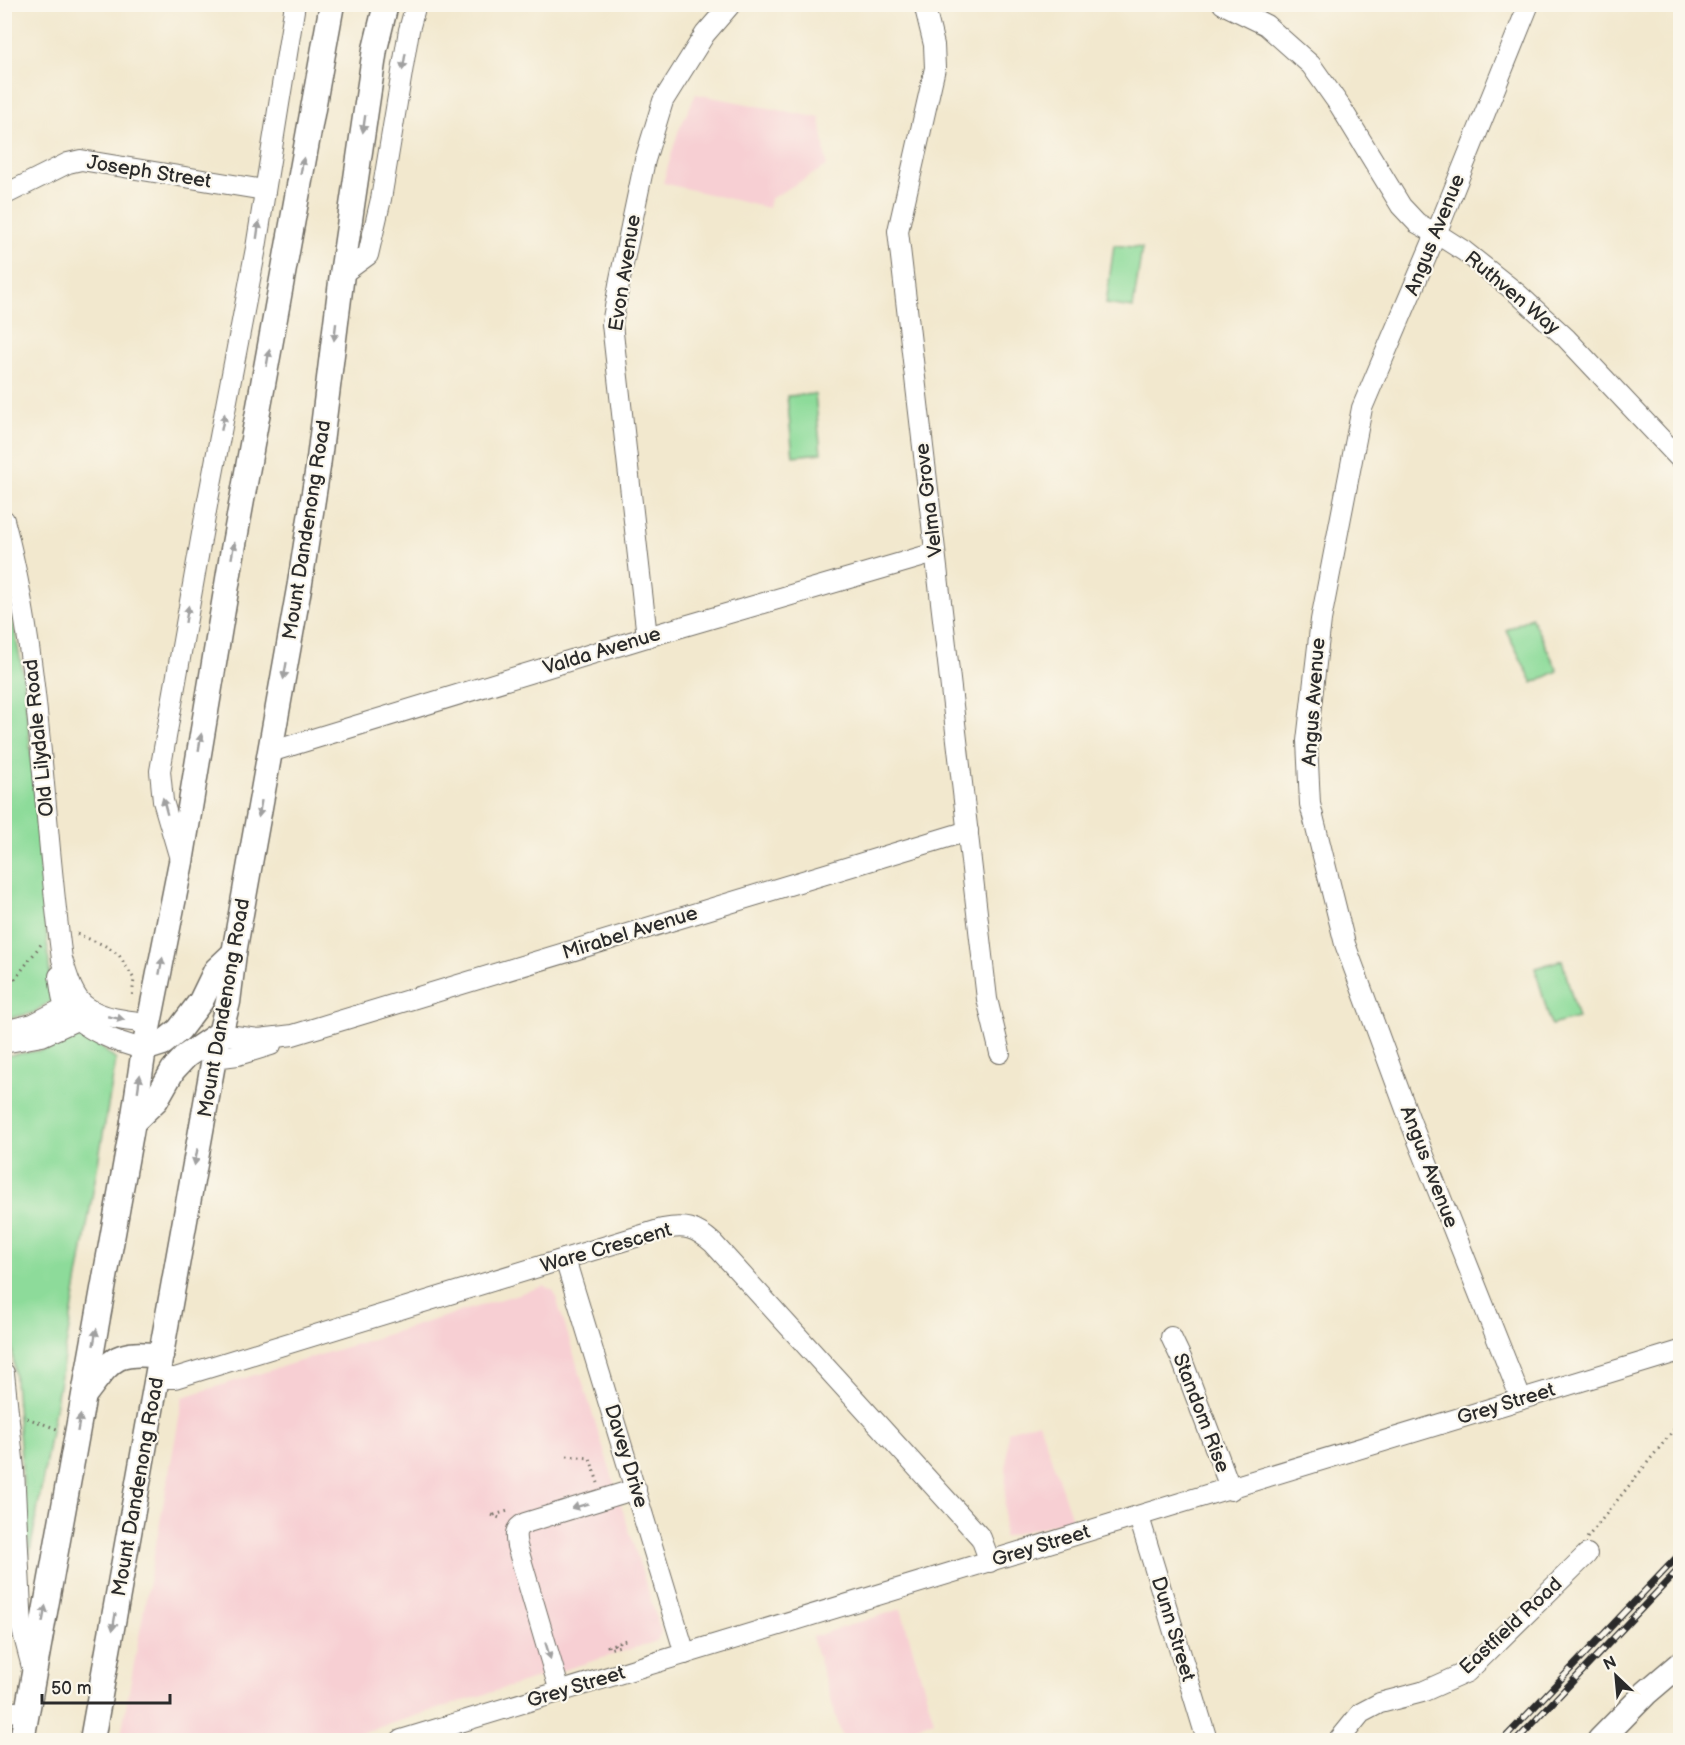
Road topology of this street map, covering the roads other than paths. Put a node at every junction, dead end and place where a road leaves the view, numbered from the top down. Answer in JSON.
{"nodes":[{"id":1,"x":295,"y":4,"type":"edge"},
{"id":2,"x":332,"y":4,"type":"edge"},
{"id":3,"x":386,"y":4,"type":"edge"},
{"id":4,"x":416,"y":4,"type":"edge"},
{"id":5,"x":731,"y":4,"type":"edge"},
{"id":6,"x":924,"y":4,"type":"edge"},
{"id":7,"x":1223,"y":4,"type":"edge"},
{"id":8,"x":1529,"y":4,"type":"edge"},
{"id":9,"x":264,"y":190,"type":"junction"},
{"id":10,"x":4,"y":195,"type":"edge"},
{"id":11,"x":1436,"y":234,"type":"junction"},
{"id":12,"x":342,"y":274,"type":"junction"},
{"id":13,"x":1680,"y":459,"type":"edge"},
{"id":14,"x":4,"y":520,"type":"edge"},
{"id":15,"x":8,"y":550,"type":"edge"},
{"id":16,"x":935,"y":553,"type":"junction"},
{"id":17,"x":647,"y":637,"type":"junction"},
{"id":18,"x":270,"y":752,"type":"junction"},
{"id":19,"x":968,"y":831,"type":"junction"},
{"id":20,"x":181,"y":862,"type":"junction"},
{"id":21,"x":234,"y":953,"type":"junction"},
{"id":22,"x":76,"y":1010,"type":"junction"},
{"id":23,"x":152,"y":1013,"type":"junction"},
{"id":24,"x":179,"y":1030,"type":"junction"},
{"id":25,"x":4,"y":1031,"type":"edge"},
{"id":26,"x":219,"y":1034,"type":"junction"},
{"id":27,"x":292,"y":1035,"type":"junction"},
{"id":28,"x":4,"y":1042,"type":"edge"},
{"id":29,"x":144,"y":1049,"type":"junction"},
{"id":30,"x":1000,"y":1053,"type":"dead end"},
{"id":31,"x":186,"y":1056,"type":"junction"},
{"id":32,"x":214,"y":1058,"type":"junction"},
{"id":33,"x":133,"y":1122,"type":"junction"},
{"id":34,"x":565,"y":1259,"type":"junction"},
{"id":35,"x":1171,"y":1336,"type":"dead end"},
{"id":36,"x":1680,"y":1351,"type":"edge"},
{"id":37,"x":159,"y":1367,"type":"junction"},
{"id":38,"x":4,"y":1373,"type":"edge"},
{"id":39,"x":84,"y":1395,"type":"junction"},
{"id":40,"x":1521,"y":1399,"type":"junction"},
{"id":41,"x":636,"y":1489,"type":"junction"},
{"id":42,"x":1231,"y":1490,"type":"junction"},
{"id":43,"x":1139,"y":1517,"type":"junction"},
{"id":44,"x":1587,"y":1554,"type":"road end"},
{"id":45,"x":990,"y":1562,"type":"junction"},
{"id":46,"x":685,"y":1654,"type":"junction"},
{"id":47,"x":1680,"y":1664,"type":"edge"},
{"id":48,"x":33,"y":1673,"type":"junction"},
{"id":49,"x":560,"y":1692,"type":"junction"},
{"id":50,"x":16,"y":1712,"type":"edge"},
{"id":51,"x":22,"y":1740,"type":"edge"},
{"id":52,"x":92,"y":1740,"type":"edge"},
{"id":53,"x":401,"y":1740,"type":"edge"},
{"id":54,"x":1207,"y":1740,"type":"edge"},
{"id":55,"x":1340,"y":1740,"type":"edge"},
{"id":56,"x":1600,"y":1740,"type":"edge"}],
"edges":[{"from":1,"to":9,"type":"street"},
{"from":20,"to":2,"type":"main road","one_way":true},
{"from":3,"to":12,"type":"main road","name":"Mount Dandenong Road","one_way":true},
{"from":4,"to":12,"type":"street","one_way":true},
{"from":5,"to":17,"type":"street","name":"Evon Avenue"},
{"from":6,"to":16,"type":"street","name":"Velma Grove"},
{"from":7,"to":11,"type":"street","name":"Ruthven Way"},
{"from":8,"to":11,"type":"street","name":"Angus Avenue"},
{"from":9,"to":10,"type":"street","name":"Joseph Street"},
{"from":20,"to":9,"type":"street","one_way":true},
{"from":11,"to":13,"type":"street","name":"Ruthven Way"},
{"from":11,"to":40,"type":"street","name":"Angus Avenue"},
{"from":12,"to":18,"type":"main road","name":"Mount Dandenong Road","one_way":true},
{"from":14,"to":15,"type":"street","name":"Old Lilydale Road"},
{"from":15,"to":22,"type":"street","name":"Old Lilydale Road"},
{"from":16,"to":17,"type":"street","name":"Valda Avenue"},
{"from":16,"to":19,"type":"street","name":"Velma Grove"},
{"from":17,"to":18,"type":"street","name":"Valda Avenue"},
{"from":18,"to":21,"type":"main road","name":"Mount Dandenong Road","one_way":true},
{"from":19,"to":27,"type":"street","name":"Mirabel Avenue"},
{"from":19,"to":30,"type":"street","name":"Velma Grove"},
{"from":23,"to":20,"type":"main road","one_way":true},
{"from":21,"to":24,"type":"main road"},
{"from":21,"to":26,"type":"main road","name":"Mount Dandenong Road"},
{"from":22,"to":23,"type":"street","one_way":true},
{"from":22,"to":25,"type":"street"},
{"from":22,"to":28,"type":"street"},
{"from":22,"to":29,"type":"street","name":"Old Lilydale Road"},
{"from":23,"to":24,"type":"main road"},
{"from":23,"to":29,"type":"main road"},
{"from":24,"to":26,"type":"main road"},
{"from":24,"to":29,"type":"main road"},
{"from":26,"to":27,"type":"street","name":"Mirabel Avenue"},
{"from":26,"to":31,"type":"main road"},
{"from":26,"to":32,"type":"main road","name":"Mount Dandenong Road"},
{"from":27,"to":32,"type":"street","name":"Mirabel Avenue"},
{"from":29,"to":31,"type":"main road"},
{"from":33,"to":29,"type":"main road","one_way":true},
{"from":31,"to":32,"type":"main road"},
{"from":31,"to":33,"type":"main road"},
{"from":32,"to":37,"type":"main road","name":"Mount Dandenong Road","one_way":true},
{"from":39,"to":33,"type":"main road","one_way":true},
{"from":34,"to":37,"type":"street","name":"Ware Crescent"},
{"from":34,"to":41,"type":"street","name":"Davey Drive"},
{"from":34,"to":45,"type":"street","name":"Ware Crescent"},
{"from":35,"to":42,"type":"street","name":"Standom Rise"},
{"from":36,"to":40,"type":"street","name":"Grey Street"},
{"from":37,"to":39,"type":"main road"},
{"from":37,"to":52,"type":"main road","name":"Mount Dandenong Road","one_way":true},
{"from":38,"to":48,"type":"street"},
{"from":48,"to":39,"type":"main road","one_way":true},
{"from":40,"to":42,"type":"street","name":"Grey Street"},
{"from":41,"to":46,"type":"street","name":"Davey Drive"},
{"from":41,"to":49,"type":"street","one_way":true},
{"from":42,"to":43,"type":"street","name":"Grey Street"},
{"from":43,"to":45,"type":"street","name":"Grey Street"},
{"from":43,"to":54,"type":"street","name":"Dunn Street"},
{"from":44,"to":55,"type":"street","name":"Eastfield Road"},
{"from":45,"to":46,"type":"street","name":"Grey Street"},
{"from":46,"to":49,"type":"street","name":"Grey Street"},
{"from":47,"to":56,"type":"main road"},
{"from":48,"to":50,"type":"main road"},
{"from":49,"to":53,"type":"street","name":"Grey Street"},
{"from":50,"to":51,"type":"main road"}]}
